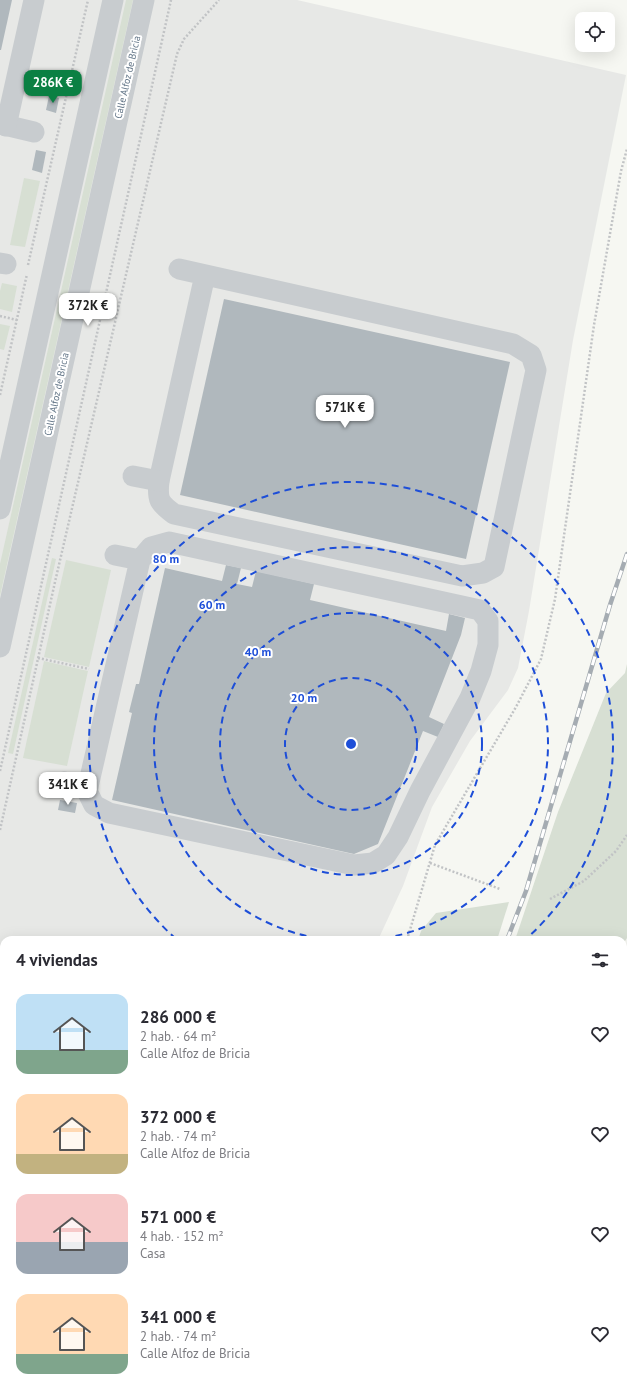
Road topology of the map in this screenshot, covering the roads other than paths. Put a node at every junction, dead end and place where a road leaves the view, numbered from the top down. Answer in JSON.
{"nodes":[{"id":1,"x":34,"y":0,"type":"edge"},
{"id":2,"x":112,"y":0,"type":"edge"},
{"id":3,"x":144,"y":0,"type":"edge"},
{"id":4,"x":3,"y":125,"type":"edge"},
{"id":5,"x":34,"y":132,"type":"dead end"},
{"id":6,"x":179,"y":269,"type":"dead end"},
{"id":7,"x":205,"y":275,"type":"junction"},
{"id":8,"x":133,"y":476,"type":"dead end"},
{"id":9,"x":159,"y":481,"type":"junction"},
{"id":10,"x":0,"y":509,"type":"edge"},
{"id":11,"x":239,"y":528,"type":"junction"},
{"id":12,"x":115,"y":555,"type":"dead end"},
{"id":13,"x":233,"y":556,"type":"junction"},
{"id":14,"x":140,"y":560,"type":"junction"},
{"id":15,"x":0,"y":647,"type":"edge"},
{"id":16,"x":64,"y":782,"type":"dead end"},
{"id":17,"x":88,"y":787,"type":"junction"}],
"edges":[{"from":1,"to":4,"type":"street"},
{"from":2,"to":10,"type":"street"},
{"from":3,"to":15,"type":"street","name":"Calle Alfoz de Bricia"},
{"from":4,"to":5,"type":"street"},
{"from":6,"to":7,"type":"street"},
{"from":7,"to":9,"type":"street"},
{"from":7,"to":11,"type":"street"},
{"from":8,"to":9,"type":"street"},
{"from":9,"to":11,"type":"street"},
{"from":11,"to":13,"type":"street"},
{"from":12,"to":14,"type":"street"},
{"from":13,"to":14,"type":"street"},
{"from":13,"to":17,"type":"street"},
{"from":14,"to":17,"type":"street"},
{"from":16,"to":17,"type":"street"}]}
